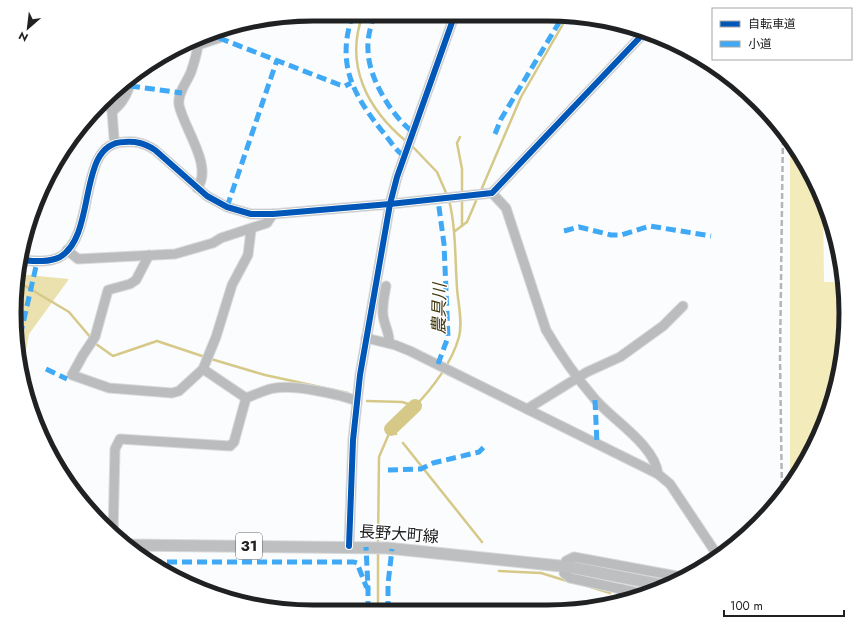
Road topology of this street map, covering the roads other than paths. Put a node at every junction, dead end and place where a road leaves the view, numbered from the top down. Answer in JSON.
{"nodes":[{"id":1,"x":453,"y":21,"type":"edge"},
{"id":2,"x":219,"y":36,"type":"edge"},
{"id":3,"x":641,"y":36,"type":"edge"},
{"id":4,"x":128,"y":86,"type":"edge"},
{"id":5,"x":109,"y":105,"type":"edge"},
{"id":6,"x":112,"y":111,"type":"junction"},
{"id":7,"x":116,"y":142,"type":"junction"},
{"id":8,"x":197,"y":188,"type":"junction"},
{"id":9,"x":492,"y":193,"type":"junction"},
{"id":10,"x":390,"y":204,"type":"junction"},
{"id":11,"x":273,"y":214,"type":"junction"},
{"id":12,"x":251,"y":230,"type":"junction"},
{"id":13,"x":67,"y":250,"type":"junction"},
{"id":14,"x":149,"y":255,"type":"junction"},
{"id":15,"x":26,"y":261,"type":"edge"},
{"id":16,"x":386,"y":286,"type":"dead end"},
{"id":17,"x":683,"y":306,"type":"dead end"},
{"id":18,"x":366,"y":338,"type":"junction"},
{"id":19,"x":389,"y":343,"type":"junction"},
{"id":20,"x":203,"y":370,"type":"junction"},
{"id":21,"x":578,"y":378,"type":"junction"},
{"id":22,"x":246,"y":398,"type":"junction"},
{"id":23,"x":358,"y":401,"type":"junction"},
{"id":24,"x":527,"y":409,"type":"junction"},
{"id":25,"x":658,"y":474,"type":"junction"},
{"id":26,"x":113,"y":526,"type":"edge"},
{"id":27,"x":135,"y":545,"type":"edge"},
{"id":28,"x":349,"y":546,"type":"junction"},
{"id":29,"x":715,"y":552,"type":"edge"},
{"id":30,"x":564,"y":567,"type":"junction"},
{"id":31,"x":675,"y":576,"type":"edge"},
{"id":32,"x":656,"y":584,"type":"edge"},
{"id":33,"x":622,"y":589,"type":"junction"},
{"id":34,"x":634,"y":592,"type":"edge"},
{"id":35,"x":622,"y":595,"type":"edge"}],
"edges":[{"from":1,"to":10,"type":"street"},
{"from":2,"to":8,"type":"street"},
{"from":3,"to":9,"type":"street"},
{"from":4,"to":6,"type":"street"},
{"from":5,"to":6,"type":"street"},
{"from":6,"to":7,"type":"street"},
{"from":7,"to":8,"type":"street"},
{"from":7,"to":13,"type":"street"},
{"from":8,"to":11,"type":"street"},
{"from":9,"to":10,"type":"street"},
{"from":9,"to":21,"type":"street"},
{"from":10,"to":11,"type":"street"},
{"from":10,"to":18,"type":"street"},
{"from":11,"to":12,"type":"street"},
{"from":12,"to":14,"type":"street"},
{"from":12,"to":20,"type":"street"},
{"from":13,"to":14,"type":"street"},
{"from":13,"to":15,"type":"street"},
{"from":14,"to":20,"type":"street"},
{"from":16,"to":19,"type":"street"},
{"from":17,"to":21,"type":"street"},
{"from":18,"to":19,"type":"street"},
{"from":18,"to":23,"type":"street"},
{"from":19,"to":24,"type":"street"},
{"from":20,"to":22,"type":"street"},
{"from":21,"to":24,"type":"street"},
{"from":21,"to":25,"type":"street"},
{"from":22,"to":23,"type":"street"},
{"from":22,"to":26,"type":"street"},
{"from":23,"to":28,"type":"street"},
{"from":24,"to":25,"type":"street"},
{"from":25,"to":29,"type":"street"},
{"from":27,"to":28,"type":"main road","name":"長野大町線","number":"31"},
{"from":28,"to":30,"type":"main road","name":"長野大町線","number":"31"},
{"from":30,"to":31,"type":"street"},
{"from":30,"to":32,"type":"main road","name":"長野大町線","number":"31"},
{"from":30,"to":33,"type":"street"},
{"from":33,"to":34,"type":"street"},
{"from":33,"to":35,"type":"street"}]}
